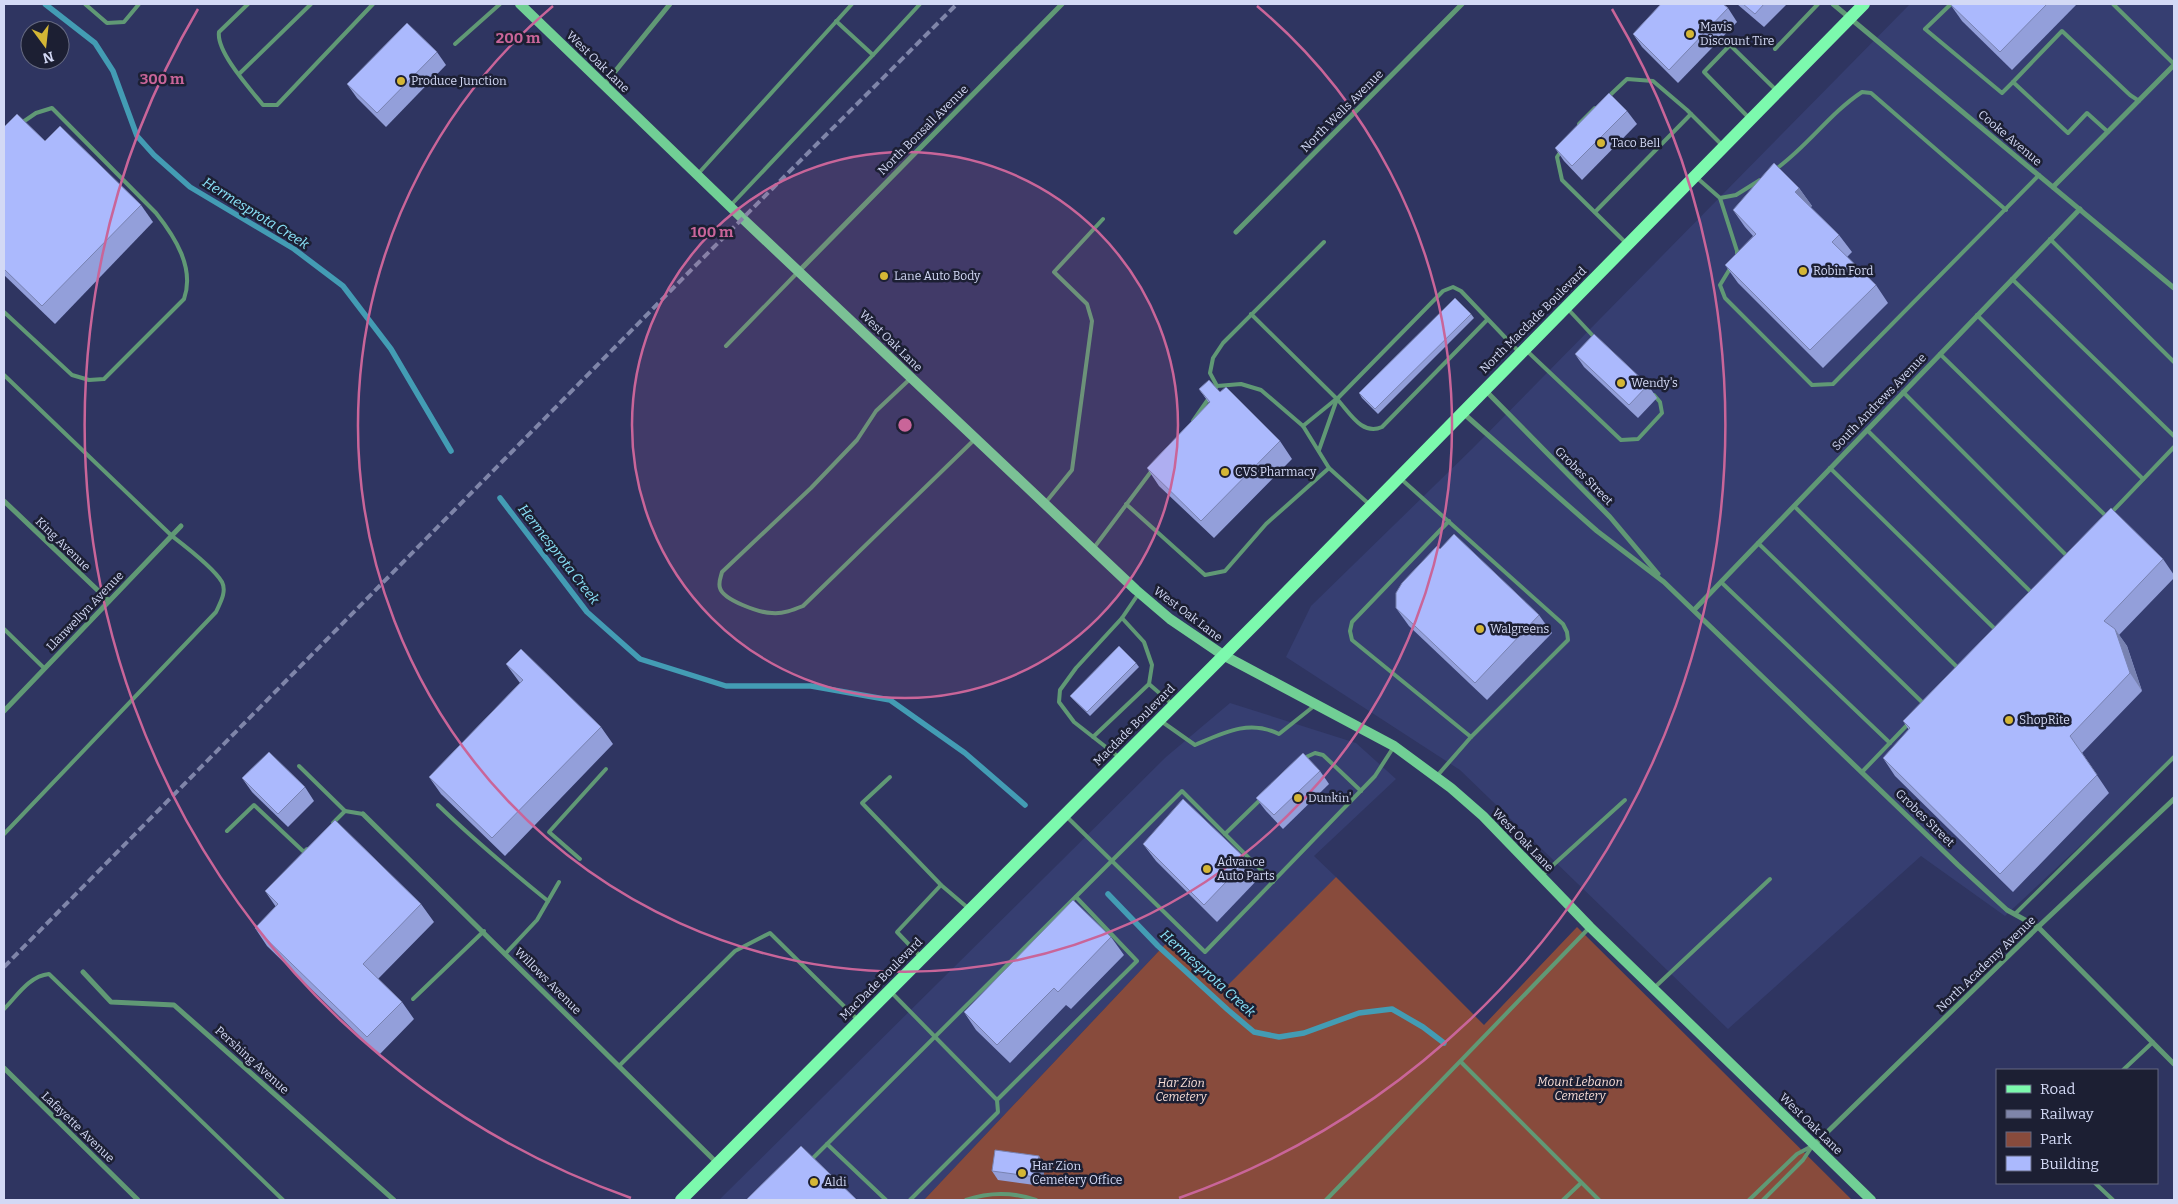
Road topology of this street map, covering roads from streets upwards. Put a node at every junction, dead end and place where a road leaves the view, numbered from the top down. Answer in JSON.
{"nodes":[{"id":1,"x":520,"y":4,"type":"edge"},
{"id":2,"x":670,"y":4,"type":"edge"},
{"id":3,"x":1062,"y":4,"type":"edge"},
{"id":4,"x":1462,"y":4,"type":"edge"},
{"id":5,"x":1833,"y":4,"type":"edge"},
{"id":6,"x":1864,"y":4,"type":"edge"},
{"id":7,"x":1850,"y":18,"type":"junction"},
{"id":8,"x":2174,"y":65,"type":"edge"},
{"id":9,"x":604,"y":85,"type":"junction"},
{"id":10,"x":2053,"y":187,"type":"junction"},
{"id":11,"x":2080,"y":209,"type":"junction"},
{"id":12,"x":1236,"y":232,"type":"dead end"},
{"id":13,"x":799,"y":271,"type":"junction"},
{"id":14,"x":2174,"y":288,"type":"edge"},
{"id":15,"x":1484,"y":390,"type":"junction"},
{"id":16,"x":1463,"y":412,"type":"junction"},
{"id":17,"x":4,"y":501,"type":"edge"},
{"id":18,"x":181,"y":526,"type":"dead end"},
{"id":19,"x":1664,"y":582,"type":"junction"},
{"id":20,"x":109,"y":601,"type":"junction"},
{"id":21,"x":1694,"y":610,"type":"junction"},
{"id":22,"x":1223,"y":655,"type":"junction"},
{"id":23,"x":4,"y":711,"type":"edge"},
{"id":24,"x":2174,"y":799,"type":"edge"},
{"id":25,"x":363,"y":814,"type":"road end"},
{"id":26,"x":1064,"y":814,"type":"joint"},
{"id":27,"x":2038,"y":927,"type":"junction"},
{"id":28,"x":83,"y":972,"type":"dead end"},
{"id":29,"x":2174,"y":1064,"type":"edge"},
{"id":30,"x":4,"y":1068,"type":"edge"},
{"id":31,"x":1814,"y":1145,"type":"junction"},
{"id":32,"x":718,"y":1164,"type":"junction"},
{"id":33,"x":138,"y":1200,"type":"edge"},
{"id":34,"x":394,"y":1200,"type":"edge"},
{"id":35,"x":681,"y":1200,"type":"edge"},
{"id":36,"x":1871,"y":1200,"type":"edge"}],
"edges":[{"from":1,"to":9,"type":"main road","name":"West Oak Lane"},
{"from":2,"to":9,"type":"street"},
{"from":3,"to":13,"type":"street","name":"North Bonsall Avenue"},
{"from":4,"to":12,"type":"street","name":"North Wells Avenue"},
{"from":5,"to":7,"type":"street","name":"Cooke Avenue"},
{"from":6,"to":7,"type":"main road","name":"North Macdade Boulevard"},
{"from":7,"to":10,"type":"street","name":"Cooke Avenue"},
{"from":7,"to":15,"type":"main road","name":"North Macdade Boulevard"},
{"from":8,"to":10,"type":"street"},
{"from":9,"to":13,"type":"main road","name":"West Oak Lane"},
{"from":10,"to":11,"type":"street","name":"Cooke Avenue"},
{"from":11,"to":14,"type":"street","name":"Cooke Avenue"},
{"from":11,"to":21,"type":"street","name":"South Andrews Avenue"},
{"from":13,"to":22,"type":"main road","name":"West Oak Lane"},
{"from":15,"to":16,"type":"main road","name":"North Macdade Boulevard"},
{"from":15,"to":19,"type":"street","name":"Grobes Street"},
{"from":16,"to":19,"type":"street","name":"Grobes Street"},
{"from":16,"to":22,"type":"main road","name":"North Macdade Boulevard"},
{"from":17,"to":20,"type":"street","name":"King Avenue"},
{"from":18,"to":20,"type":"street","name":"Llanwellyn Avenue"},
{"from":19,"to":21,"type":"street","name":"Grobes Street"},
{"from":20,"to":23,"type":"street","name":"Llanwellyn Avenue"},
{"from":21,"to":27,"type":"street","name":"Grobes Street"},
{"from":22,"to":26,"type":"main road","name":"Macdade Boulevard"},
{"from":22,"to":31,"type":"main road","name":"West Oak Lane"},
{"from":24,"to":27,"type":"street","name":"North Academy Avenue"},
{"from":25,"to":32,"type":"street","name":"Willows Avenue"},
{"from":26,"to":32,"type":"main road","name":"MacDade Boulevard"},
{"from":27,"to":29,"type":"street","name":"Grobes Street"},
{"from":27,"to":31,"type":"street","name":"North Academy Avenue"},
{"from":28,"to":34,"type":"street","name":"Pershing Avenue"},
{"from":30,"to":33,"type":"street","name":"Lafayette Avenue"},
{"from":31,"to":36,"type":"main road","name":"West Oak Lane"},
{"from":32,"to":35,"type":"main road"}]}
